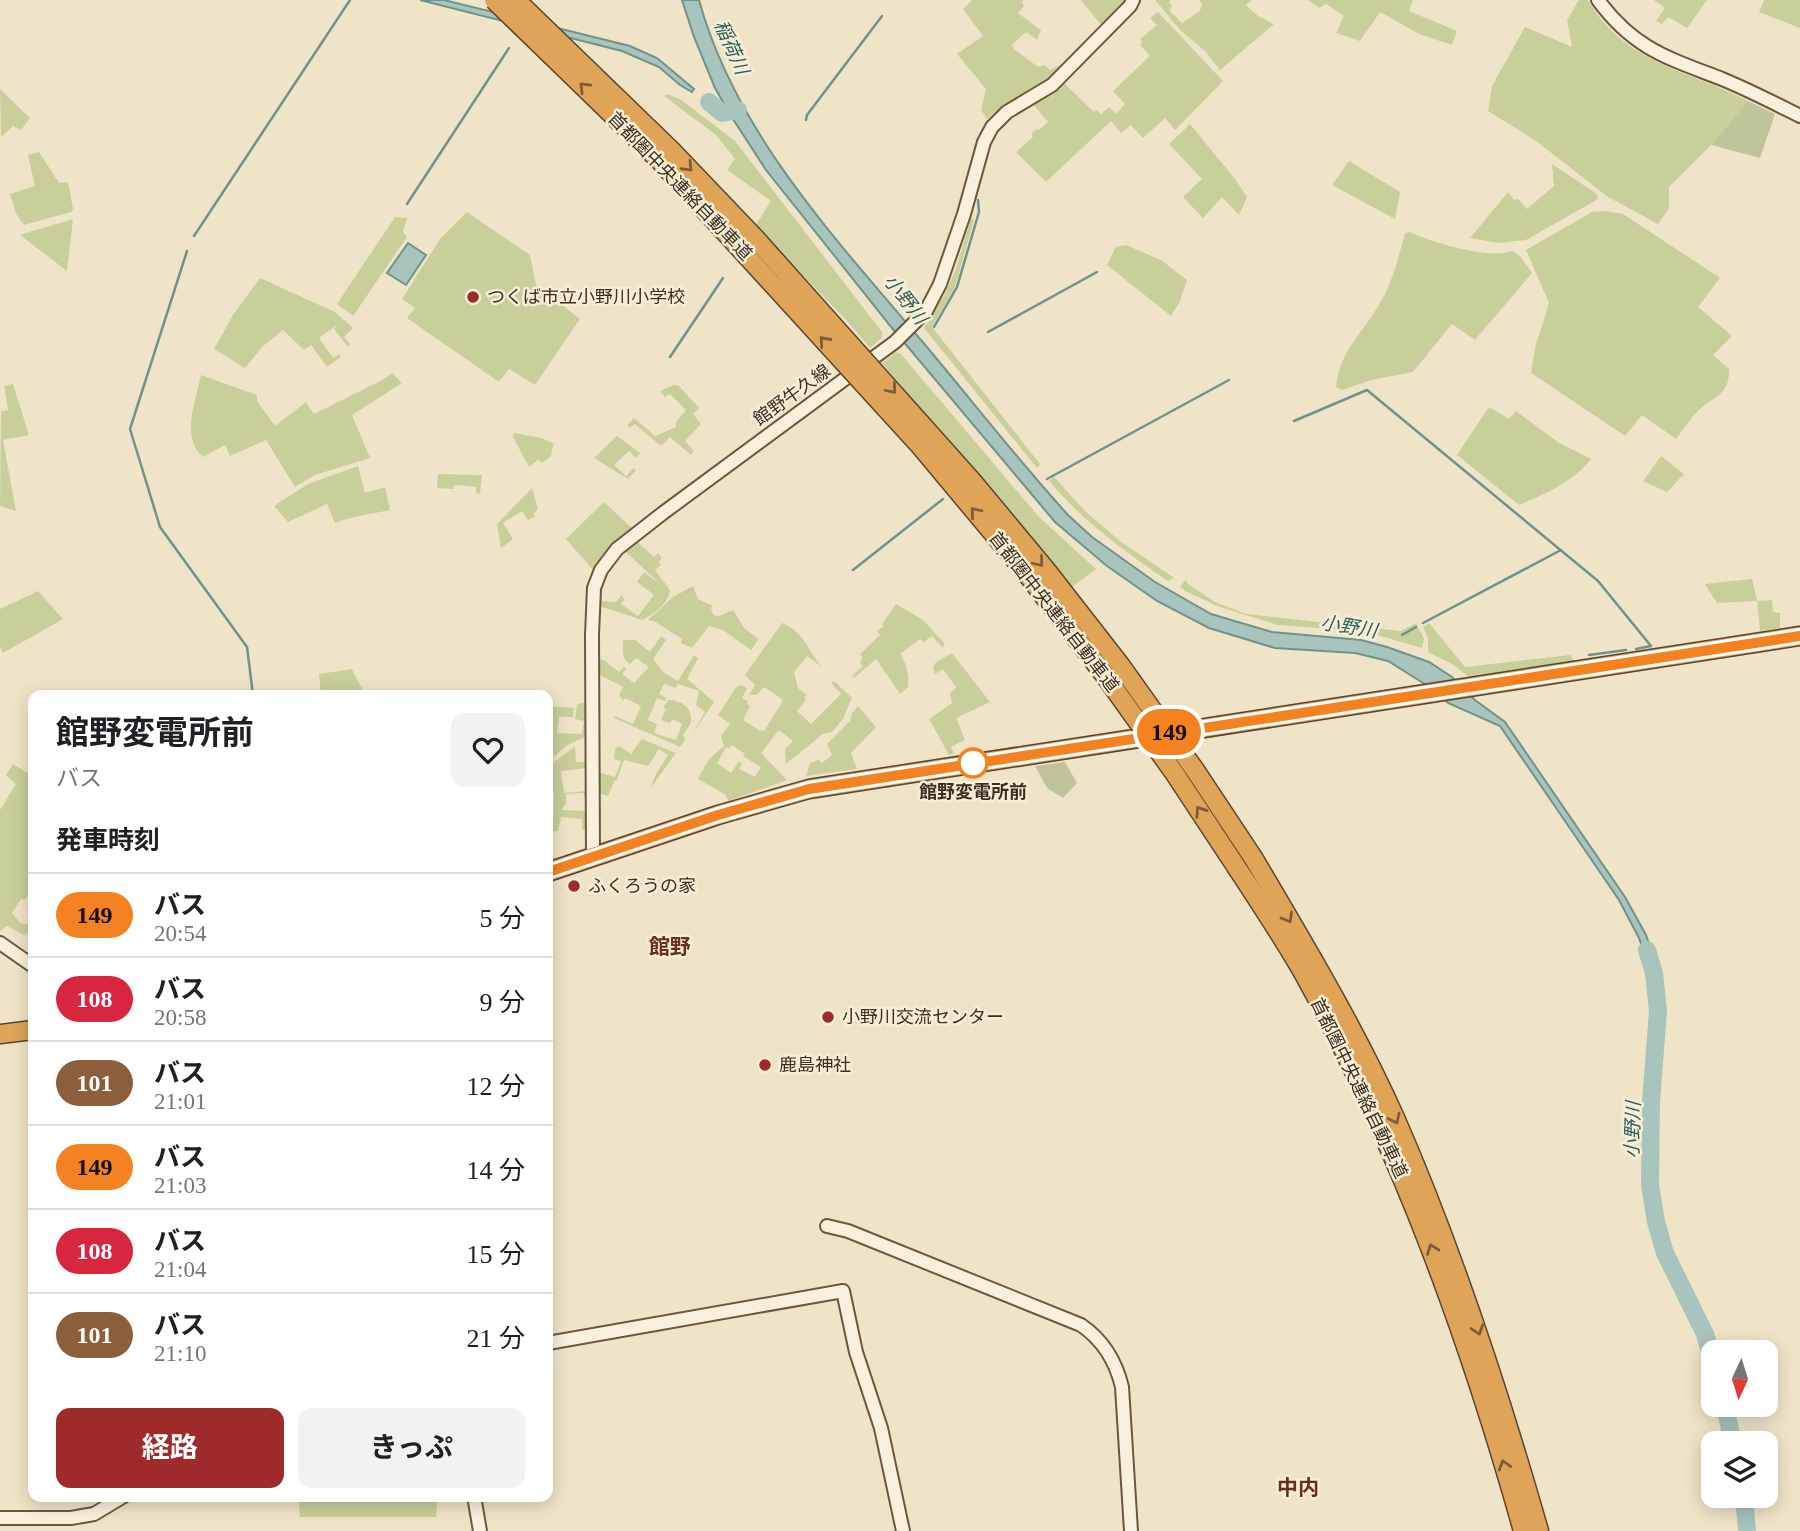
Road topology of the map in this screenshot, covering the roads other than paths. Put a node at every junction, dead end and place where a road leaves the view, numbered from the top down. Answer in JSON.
{"nodes":[{"id":1,"x":494,"y":0,"type":"edge"},
{"id":2,"x":516,"y":0,"type":"edge"},
{"id":3,"x":1133,"y":0,"type":"edge"},
{"id":4,"x":1598,"y":0,"type":"edge"},
{"id":5,"x":1800,"y":116,"type":"edge"},
{"id":6,"x":1800,"y":636,"type":"edge"},
{"id":7,"x":593,"y":857,"type":"junction"},
{"id":8,"x":553,"y":870,"type":"edge"},
{"id":9,"x":0,"y":943,"type":"edge"},
{"id":10,"x":28,"y":963,"type":"edge"},
{"id":11,"x":28,"y":1031,"type":"edge"},
{"id":12,"x":0,"y":1034,"type":"edge"},
{"id":13,"x":827,"y":1226,"type":"dead end"},
{"id":14,"x":553,"y":1342,"type":"edge"},
{"id":15,"x":114,"y":1502,"type":"edge"},
{"id":16,"x":475,"y":1502,"type":"edge"},
{"id":17,"x":0,"y":1518,"type":"edge"},
{"id":18,"x":480,"y":1531,"type":"edge"},
{"id":19,"x":903,"y":1531,"type":"edge"},
{"id":20,"x":1131,"y":1531,"type":"edge"},
{"id":21,"x":1523,"y":1531,"type":"edge"},
{"id":22,"x":1539,"y":1531,"type":"edge"}],
"edges":[{"from":21,"to":1,"type":"highway","name":"首都圏中央連絡自動車道","one_way":true,"bridge":true},
{"from":2,"to":22,"type":"highway","name":"首都圏中央連絡自動車道","one_way":true,"bridge":true},
{"from":3,"to":7,"type":"street","name":"館野牛久線"},
{"from":4,"to":5,"type":"street"},
{"from":6,"to":7,"type":"highway"},
{"from":7,"to":8,"type":"highway"},
{"from":9,"to":10,"type":"street"},
{"from":11,"to":12,"type":"highway"},
{"from":13,"to":20,"type":"street"},
{"from":14,"to":19,"type":"street"},
{"from":15,"to":17,"type":"street"},
{"from":16,"to":18,"type":"street"}]}
